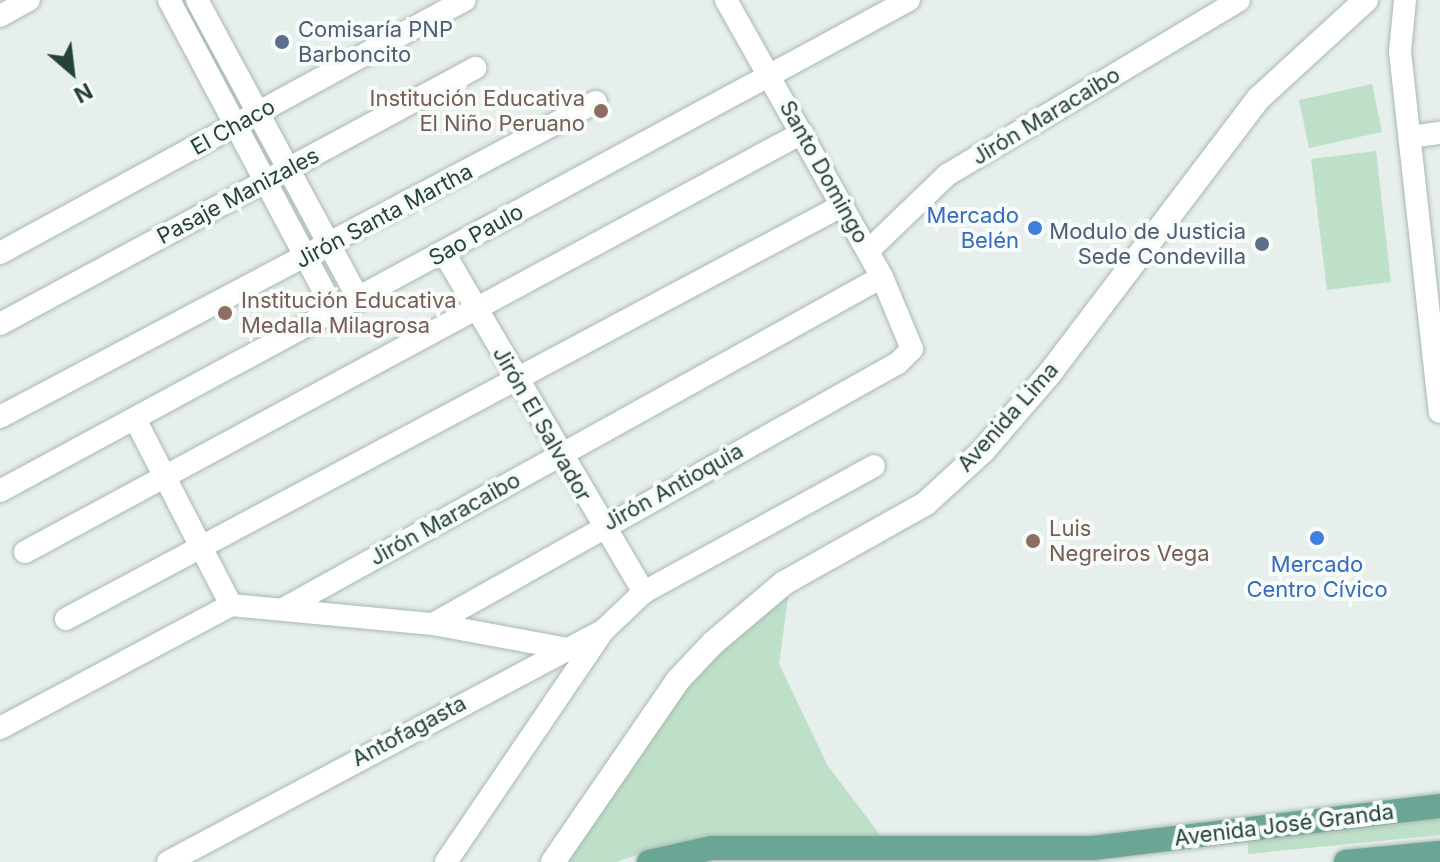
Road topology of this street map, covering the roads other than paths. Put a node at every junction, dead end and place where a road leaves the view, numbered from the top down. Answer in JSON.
{"nodes":[{"id":1,"x":29,"y":0,"type":"edge"},
{"id":2,"x":169,"y":0,"type":"edge"},
{"id":3,"x":197,"y":0,"type":"edge"},
{"id":4,"x":465,"y":0,"type":"edge"},
{"id":5,"x":726,"y":0,"type":"edge"},
{"id":6,"x":909,"y":0,"type":"edge"},
{"id":7,"x":1239,"y":0,"type":"edge"},
{"id":8,"x":1366,"y":0,"type":"edge"},
{"id":9,"x":1405,"y":0,"type":"edge"},
{"id":10,"x":0,"y":16,"type":"edge"},
{"id":11,"x":475,"y":68,"type":"dead end"},
{"id":12,"x":769,"y":76,"type":"junction"},
{"id":13,"x":596,"y":102,"type":"dead end"},
{"id":14,"x":258,"y":113,"type":"junction"},
{"id":15,"x":236,"y":126,"type":"junction"},
{"id":16,"x":802,"y":133,"type":"junction"},
{"id":17,"x":1440,"y":133,"type":"edge"},
{"id":18,"x":1410,"y":137,"type":"junction"},
{"id":19,"x":288,"y":169,"type":"junction"},
{"id":20,"x":265,"y":181,"type":"junction"},
{"id":21,"x":843,"y":205,"type":"junction"},
{"id":22,"x":1431,"y":237,"type":"edge"},
{"id":23,"x":330,"y":246,"type":"junction"},
{"id":24,"x":868,"y":251,"type":"junction"},
{"id":25,"x":0,"y":253,"type":"edge"},
{"id":26,"x":444,"y":253,"type":"junction"},
{"id":27,"x":306,"y":258,"type":"junction"},
{"id":28,"x":882,"y":277,"type":"junction"},
{"id":29,"x":359,"y":300,"type":"junction"},
{"id":30,"x":474,"y":305,"type":"junction"},
{"id":31,"x":335,"y":312,"type":"junction"},
{"id":32,"x":0,"y":324,"type":"edge"},
{"id":33,"x":1436,"y":346,"type":"edge"},
{"id":34,"x":912,"y":349,"type":"joint"},
{"id":35,"x":515,"y":377,"type":"junction"},
{"id":36,"x":1440,"y":412,"type":"edge"},
{"id":37,"x":0,"y":417,"type":"edge"},
{"id":38,"x":136,"y":421,"type":"junction"},
{"id":39,"x":559,"y":455,"type":"junction"},
{"id":40,"x":874,"y":466,"type":"dead end"},
{"id":41,"x":164,"y":475,"type":"junction"},
{"id":42,"x":0,"y":491,"type":"edge"},
{"id":43,"x":602,"y":526,"type":"junction"},
{"id":44,"x":203,"y":548,"type":"junction"},
{"id":45,"x":25,"y":552,"type":"dead end"},
{"id":46,"x":644,"y":592,"type":"junction"},
{"id":47,"x":231,"y":605,"type":"junction"},
{"id":48,"x":283,"y":609,"type":"junction"},
{"id":49,"x":66,"y":619,"type":"dead end"},
{"id":50,"x":433,"y":624,"type":"junction"},
{"id":51,"x":604,"y":630,"type":"junction"},
{"id":52,"x":563,"y":648,"type":"junction"},
{"id":53,"x":0,"y":728,"type":"edge"},
{"id":54,"x":1440,"y":806,"type":"edge"},
{"id":55,"x":1440,"y":853,"type":"edge"},
{"id":56,"x":168,"y":862,"type":"edge"},
{"id":57,"x":446,"y":862,"type":"edge"},
{"id":58,"x":553,"y":862,"type":"edge"},
{"id":59,"x":649,"y":862,"type":"edge"},
{"id":60,"x":1346,"y":862,"type":"edge"}],
"edges":[{"from":1,"to":10,"type":"street"},
{"from":2,"to":15,"type":"street"},
{"from":3,"to":14,"type":"street"},
{"from":4,"to":14,"type":"street","name":"El Chaco"},
{"from":5,"to":12,"type":"street","name":"Santo Domingo"},
{"from":6,"to":12,"type":"street","name":"Sao Paulo"},
{"from":7,"to":24,"type":"street","name":"Jirón Maracaibo"},
{"from":8,"to":58,"type":"main road","name":"Avenida Lima"},
{"from":9,"to":18,"type":"street"},
{"from":11,"to":19,"type":"street","name":"Pasaje Manizales"},
{"from":12,"to":16,"type":"street","name":"Santo Domingo"},
{"from":12,"to":26,"type":"street","name":"Sao Paulo"},
{"from":13,"to":23,"type":"street","name":"Jirón Santa Martha"},
{"from":14,"to":15,"type":"street","name":"El Chaco"},
{"from":14,"to":19,"type":"street"},
{"from":15,"to":20,"type":"street"},
{"from":15,"to":25,"type":"street","name":"El Chaco"},
{"from":16,"to":21,"type":"street","name":"Santo Domingo"},
{"from":16,"to":30,"type":"street"},
{"from":17,"to":18,"type":"street"},
{"from":18,"to":22,"type":"street"},
{"from":19,"to":20,"type":"street","name":"Pasaje Manizales"},
{"from":19,"to":23,"type":"street"},
{"from":20,"to":27,"type":"street"},
{"from":20,"to":32,"type":"street","name":"Pasaje Manizales"},
{"from":21,"to":24,"type":"street","name":"Santo Domingo"},
{"from":21,"to":35,"type":"street"},
{"from":22,"to":33,"type":"street"},
{"from":23,"to":27,"type":"street","name":"Jirón Santa Martha"},
{"from":23,"to":29,"type":"street"},
{"from":24,"to":28,"type":"street","name":"Santo Domingo"},
{"from":26,"to":29,"type":"street","name":"Sao Paulo"},
{"from":26,"to":30,"type":"street","name":"Jirón El Salvador"},
{"from":27,"to":31,"type":"street"},
{"from":27,"to":37,"type":"street","name":"Jirón Santa Martha"},
{"from":28,"to":34,"type":"street","name":"Santo Domingo"},
{"from":28,"to":39,"type":"street","name":"Jirón Maracaibo"},
{"from":29,"to":31,"type":"street","name":"Sao Paulo"},
{"from":30,"to":35,"type":"street","name":"Jirón El Salvador"},
{"from":30,"to":41,"type":"street"},
{"from":31,"to":38,"type":"street","name":"Sao Paulo"},
{"from":33,"to":36,"type":"street"},
{"from":34,"to":43,"type":"street","name":"Jirón Antioquia"},
{"from":35,"to":39,"type":"street","name":"Jirón El Salvador"},
{"from":35,"to":44,"type":"street"},
{"from":38,"to":41,"type":"street"},
{"from":38,"to":42,"type":"street","name":"Sao Paulo"},
{"from":39,"to":43,"type":"street","name":"Jirón El Salvador"},
{"from":39,"to":48,"type":"street","name":"Jirón Maracaibo"},
{"from":40,"to":46,"type":"street","name":"Antofagasta"},
{"from":41,"to":44,"type":"street"},
{"from":41,"to":45,"type":"street"},
{"from":43,"to":46,"type":"street","name":"Jirón El Salvador"},
{"from":43,"to":50,"type":"street","name":"Jirón Antioquia"},
{"from":44,"to":47,"type":"street"},
{"from":44,"to":49,"type":"street"},
{"from":46,"to":51,"type":"street","name":"Antofagasta"},
{"from":47,"to":48,"type":"street"},
{"from":47,"to":53,"type":"street"},
{"from":48,"to":50,"type":"street"},
{"from":50,"to":52,"type":"street"},
{"from":51,"to":52,"type":"street","name":"Antofagasta"},
{"from":51,"to":57,"type":"street"},
{"from":52,"to":56,"type":"street","name":"Antofagasta"},
{"from":54,"to":59,"type":"main road","name":"Avenida José Granda"},
{"from":55,"to":60,"type":"main road","name":"Avenida José Granda"}]}
